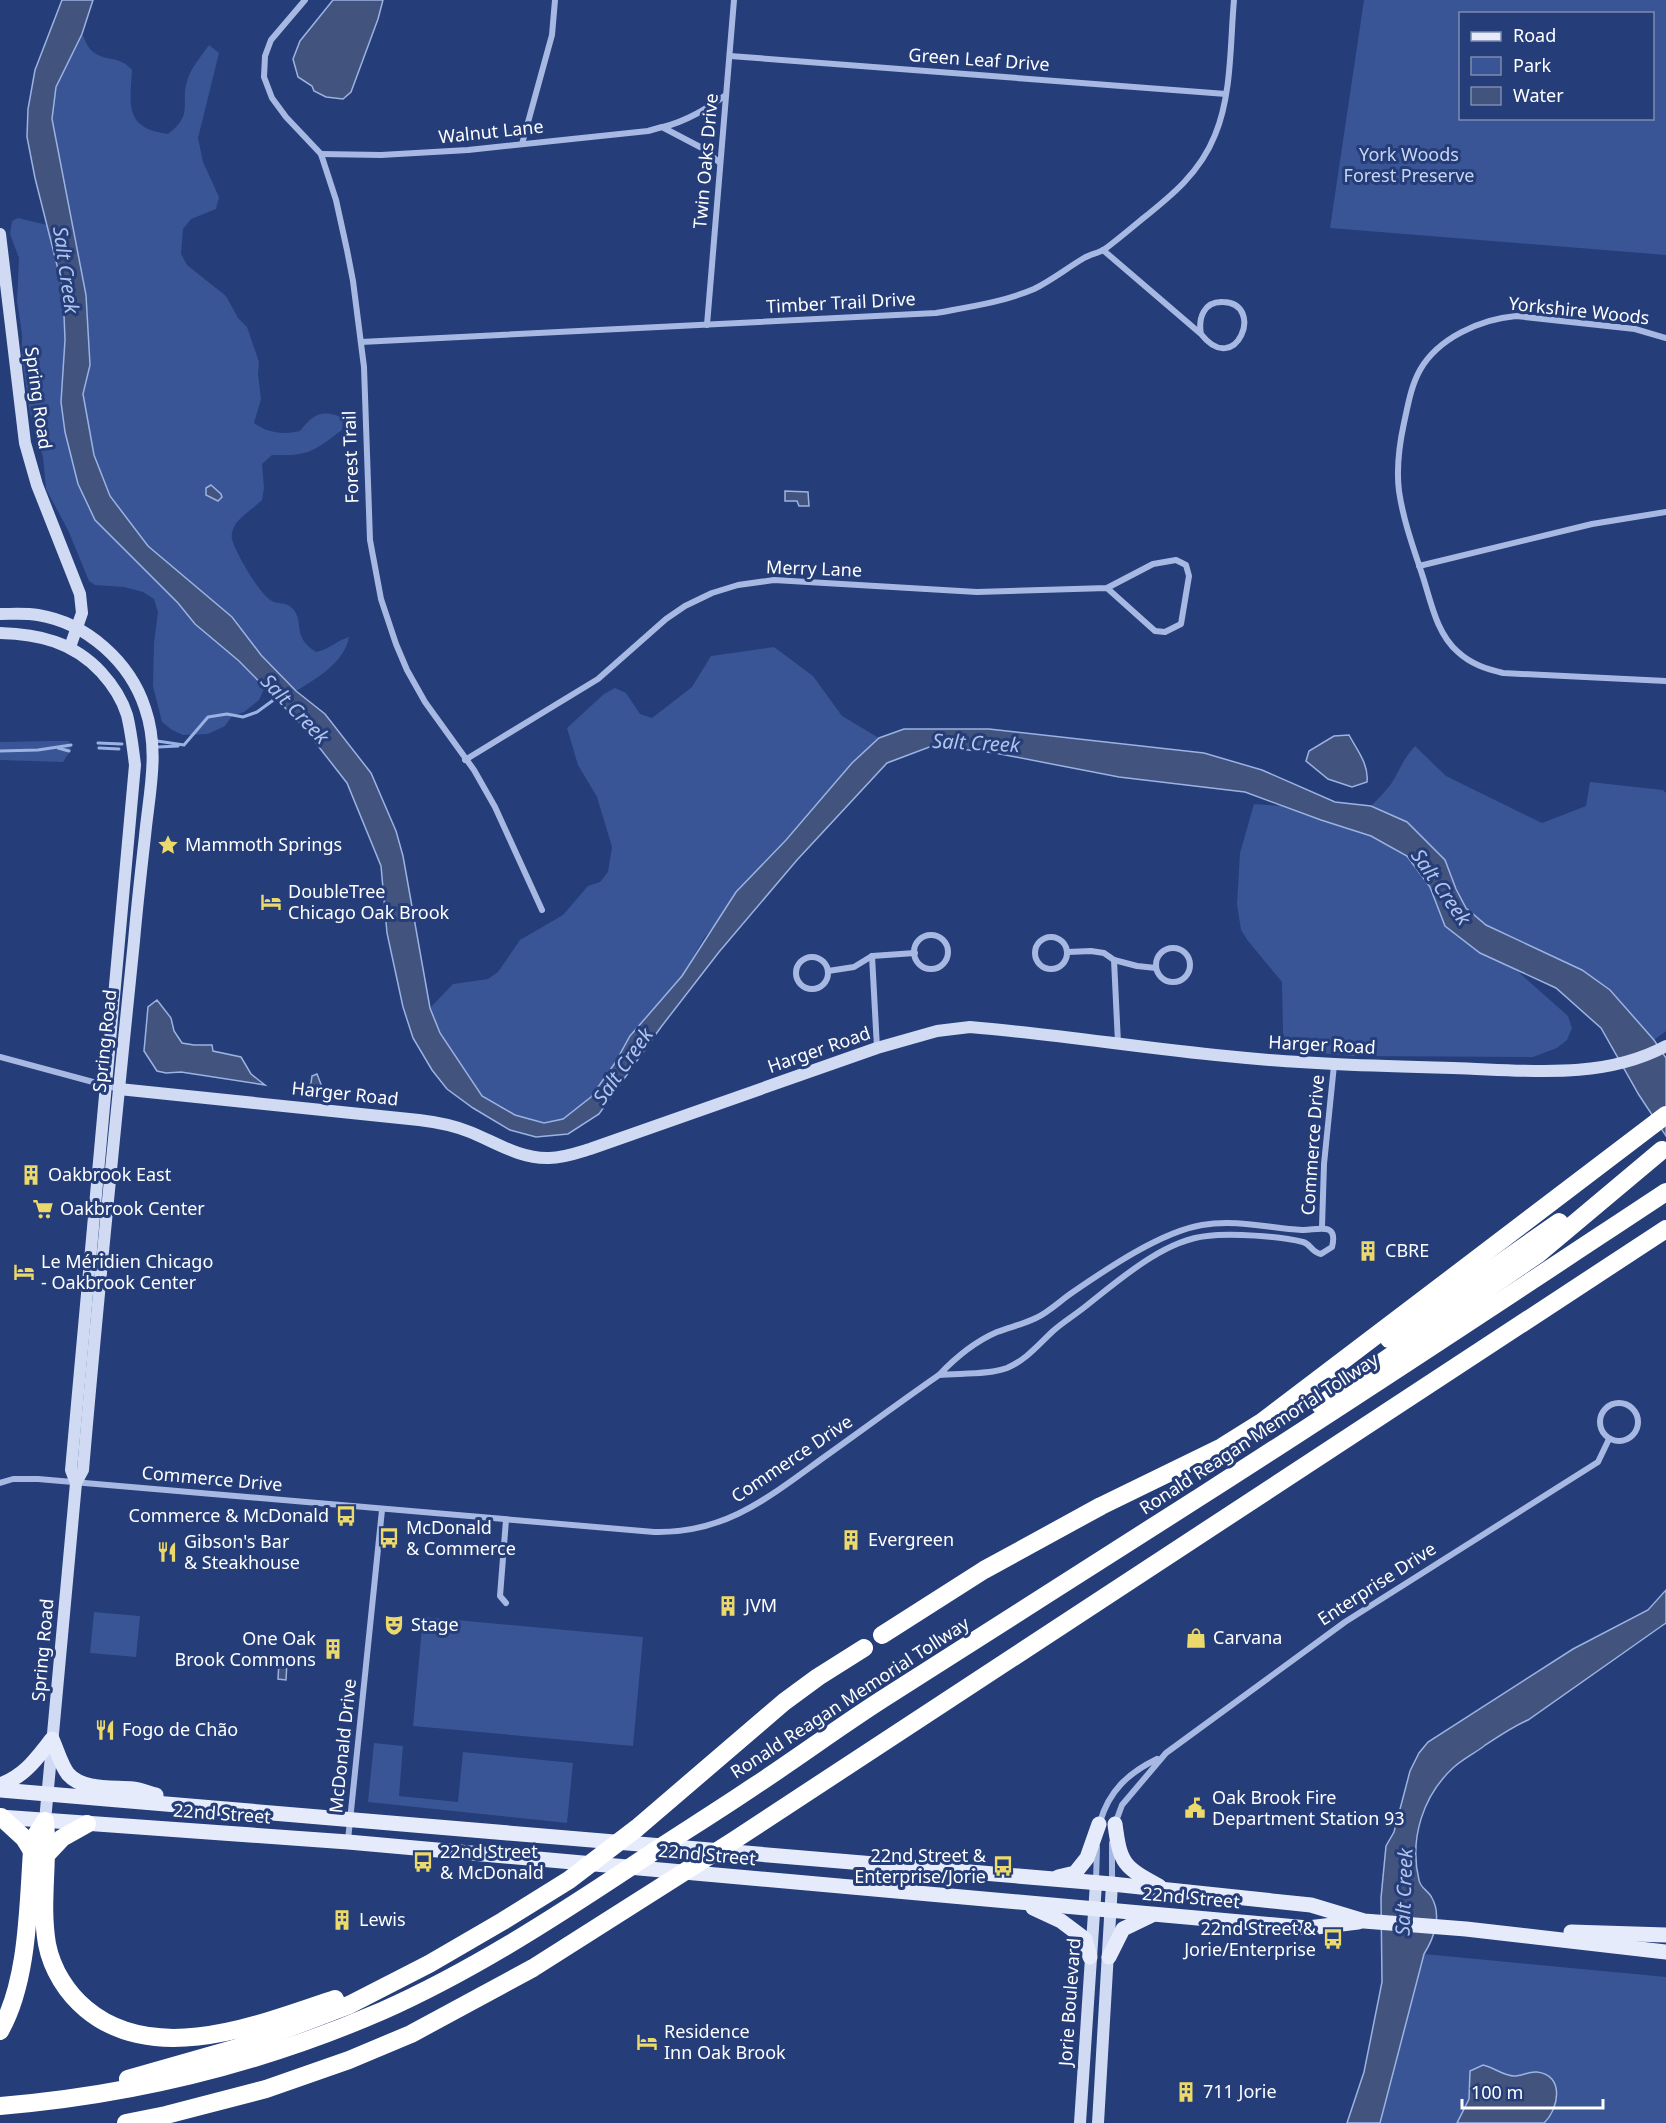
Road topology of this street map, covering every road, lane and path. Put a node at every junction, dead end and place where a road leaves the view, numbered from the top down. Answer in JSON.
{"nodes":[{"id":1,"x":305,"y":0,"type":"edge"},
{"id":2,"x":555,"y":0,"type":"edge"},
{"id":3,"x":734,"y":0,"type":"edge"},
{"id":4,"x":1234,"y":0,"type":"edge"},
{"id":5,"x":730,"y":56,"type":"junction"},
{"id":6,"x":1226,"y":94,"type":"junction"},
{"id":7,"x":726,"y":95,"type":"junction"},
{"id":8,"x":662,"y":127,"type":"junction"},
{"id":9,"x":522,"y":144,"type":"junction"},
{"id":10,"x":321,"y":154,"type":"junction"},
{"id":11,"x":720,"y":163,"type":"junction"},
{"id":12,"x":0,"y":234,"type":"edge"},
{"id":13,"x":1103,"y":250,"type":"junction"},
{"id":14,"x":706,"y":325,"type":"junction"},
{"id":15,"x":1201,"y":334,"type":"junction"},
{"id":16,"x":1666,"y":338,"type":"edge"},
{"id":17,"x":361,"y":342,"type":"junction"},
{"id":18,"x":1666,"y":512,"type":"edge"},
{"id":19,"x":1419,"y":566,"type":"junction"},
{"id":20,"x":1107,"y":588,"type":"junction"},
{"id":21,"x":0,"y":614,"type":"edge"},
{"id":22,"x":77,"y":629,"type":"junction"},
{"id":23,"x":0,"y":633,"type":"edge"},
{"id":24,"x":70,"y":647,"type":"junction"},
{"id":25,"x":1666,"y":681,"type":"edge"},
{"id":26,"x":465,"y":760,"type":"junction"},
{"id":27,"x":542,"y":910,"type":"dead end"},
{"id":28,"x":1068,"y":952,"type":"junction"},
{"id":29,"x":915,"y":953,"type":"junction"},
{"id":30,"x":872,"y":956,"type":"junction"},
{"id":31,"x":1114,"y":960,"type":"junction"},
{"id":32,"x":1156,"y":968,"type":"junction"},
{"id":33,"x":828,"y":971,"type":"junction"},
{"id":34,"x":1118,"y":1044,"type":"junction"},
{"id":35,"x":1666,"y":1046,"type":"edge"},
{"id":36,"x":877,"y":1048,"type":"junction"},
{"id":37,"x":0,"y":1057,"type":"edge"},
{"id":38,"x":1334,"y":1065,"type":"junction"},
{"id":39,"x":112,"y":1088,"type":"junction"},
{"id":40,"x":1666,"y":1115,"type":"edge"},
{"id":41,"x":1664,"y":1148,"type":"edge"},
{"id":42,"x":1666,"y":1192,"type":"edge"},
{"id":43,"x":1322,"y":1227,"type":"junction"},
{"id":44,"x":1666,"y":1229,"type":"edge"},
{"id":45,"x":939,"y":1375,"type":"junction"},
{"id":46,"x":1262,"y":1422,"type":"junction"},
{"id":47,"x":1609,"y":1439,"type":"junction"},
{"id":48,"x":1249,"y":1466,"type":"junction"},
{"id":49,"x":76,"y":1483,"type":"junction"},
{"id":50,"x":0,"y":1484,"type":"edge"},
{"id":51,"x":382,"y":1510,"type":"junction"},
{"id":52,"x":506,"y":1520,"type":"junction"},
{"id":53,"x":506,"y":1603,"type":"dead end"},
{"id":54,"x":882,"y":1635,"type":"dead end"},
{"id":55,"x":864,"y":1648,"type":"dead end"},
{"id":56,"x":52,"y":1739,"type":"junction"},
{"id":57,"x":1160,"y":1758,"type":"junction"},
{"id":58,"x":0,"y":1785,"type":"edge"},
{"id":59,"x":0,"y":1790,"type":"edge"},
{"id":60,"x":48,"y":1793,"type":"junction"},
{"id":61,"x":172,"y":1804,"type":"junction"},
{"id":62,"x":0,"y":1817,"type":"edge"},
{"id":63,"x":350,"y":1819,"type":"junction"},
{"id":64,"x":45,"y":1821,"type":"junction"},
{"id":65,"x":87,"y":1824,"type":"junction"},
{"id":66,"x":1107,"y":1824,"type":"junction"},
{"id":67,"x":348,"y":1842,"type":"junction"},
{"id":68,"x":39,"y":1853,"type":"junction"},
{"id":69,"x":1048,"y":1879,"type":"junction"},
{"id":70,"x":1096,"y":1883,"type":"junction"},
{"id":71,"x":1112,"y":1884,"type":"junction"},
{"id":72,"x":1167,"y":1890,"type":"junction"},
{"id":73,"x":1022,"y":1903,"type":"junction"},
{"id":74,"x":1094,"y":1910,"type":"junction"},
{"id":75,"x":1110,"y":1911,"type":"junction"},
{"id":76,"x":1154,"y":1914,"type":"junction"},
{"id":77,"x":1364,"y":1921,"type":"junction"},
{"id":78,"x":1466,"y":1929,"type":"junction"},
{"id":79,"x":1666,"y":1935,"type":"edge"},
{"id":80,"x":476,"y":1936,"type":"junction"},
{"id":81,"x":1666,"y":1952,"type":"edge"},
{"id":82,"x":1090,"y":1957,"type":"junction"},
{"id":83,"x":1109,"y":1957,"type":"junction"},
{"id":84,"x":0,"y":2031,"type":"edge"},
{"id":85,"x":0,"y":2105,"type":"edge"},
{"id":86,"x":126,"y":2123,"type":"edge"},
{"id":87,"x":1080,"y":2123,"type":"edge"},
{"id":88,"x":1098,"y":2123,"type":"edge"}],
"edges":[{"from":1,"to":10,"type":"street","name":"Forest Trail"},
{"from":2,"to":9,"type":"street"},
{"from":3,"to":5,"type":"street","name":"Twin Oaks Drive"},
{"from":4,"to":6,"type":"street","name":"Timber Trail Drive"},
{"from":5,"to":6,"type":"street","name":"Green Leaf Drive"},
{"from":5,"to":7,"type":"street","name":"Twin Oaks Drive"},
{"from":6,"to":13,"type":"street","name":"Timber Trail Drive"},
{"from":7,"to":8,"type":"street","name":"Walnut Lane"},
{"from":7,"to":11,"type":"street","name":"Twin Oaks Drive"},
{"from":8,"to":9,"type":"street","name":"Walnut Lane"},
{"from":8,"to":11,"type":"street"},
{"from":9,"to":10,"type":"street","name":"Walnut Lane"},
{"from":10,"to":17,"type":"street","name":"Forest Trail"},
{"from":11,"to":14,"type":"street","name":"Twin Oaks Drive"},
{"from":12,"to":22,"type":"street","name":"Spring Road"},
{"from":13,"to":14,"type":"street","name":"Timber Trail Drive"},
{"from":13,"to":15,"type":"street"},
{"from":14,"to":17,"type":"street","name":"Timber Trail Drive"},
{"from":15,"to":15,"type":"street"},
{"from":16,"to":19,"type":"street","name":"Yorkshire Woods"},
{"from":17,"to":26,"type":"street","name":"Forest Trail"},
{"from":18,"to":19,"type":"street"},
{"from":19,"to":25,"type":"street","name":"Yorkshire Woods"},
{"from":20,"to":20,"type":"street","name":"Merry Lane"},
{"from":20,"to":26,"type":"street","name":"Merry Lane"},
{"from":21,"to":22,"type":"street"},
{"from":22,"to":24,"type":"street","name":"Spring Road"},
{"from":22,"to":39,"type":"street","name":"Spring Road"},
{"from":23,"to":24,"type":"street"},
{"from":24,"to":39,"type":"street","name":"Spring Road"},
{"from":26,"to":27,"type":"street","name":"Forest Trail"},
{"from":28,"to":28,"type":"street"},
{"from":28,"to":31,"type":"street"},
{"from":29,"to":29,"type":"street"},
{"from":29,"to":30,"type":"street"},
{"from":30,"to":33,"type":"street"},
{"from":30,"to":36,"type":"street"},
{"from":31,"to":32,"type":"street"},
{"from":31,"to":34,"type":"street"},
{"from":32,"to":32,"type":"street"},
{"from":33,"to":33,"type":"street"},
{"from":34,"to":36,"type":"street","name":"Harger Road"},
{"from":34,"to":38,"type":"street","name":"Harger Road"},
{"from":35,"to":38,"type":"street","name":"Harger Road"},
{"from":36,"to":39,"type":"street","name":"Harger Road"},
{"from":37,"to":39,"type":"street","name":"Harger Road"},
{"from":38,"to":43,"type":"street","name":"Commerce Drive"},
{"from":39,"to":49,"type":"street","name":"Spring Road"},
{"from":40,"to":46,"type":"highway","name":"Ronald Reagan Memorial Tollway"},
{"from":41,"to":46,"type":"highway"},
{"from":41,"to":48,"type":"highway"},
{"from":42,"to":48,"type":"highway","name":"Ronald Reagan Memorial Tollway"},
{"from":43,"to":45,"type":"street","name":"Commerce Drive"},
{"from":43,"to":45,"type":"street","name":"Commerce Drive"},
{"from":44,"to":86,"type":"highway"},
{"from":45,"to":52,"type":"street","name":"Commerce Drive"},
{"from":46,"to":54,"type":"highway","name":"Ronald Reagan Memorial Tollway"},
{"from":47,"to":47,"type":"street"},
{"from":47,"to":57,"type":"street","name":"Enterprise Drive"},
{"from":48,"to":85,"type":"highway","name":"Ronald Reagan Memorial Tollway"},
{"from":49,"to":50,"type":"street","name":"Commerce Drive"},
{"from":49,"to":51,"type":"street","name":"Commerce Drive"},
{"from":49,"to":56,"type":"street","name":"Spring Road"},
{"from":51,"to":52,"type":"street","name":"Commerce Drive"},
{"from":51,"to":63,"type":"street","name":"McDonald Drive"},
{"from":52,"to":53,"type":"street"},
{"from":55,"to":80,"type":"highway","name":"Ronald Reagan Memorial Tollway"},
{"from":56,"to":58,"type":"main road"},
{"from":56,"to":60,"type":"street","name":"Spring Road"},
{"from":56,"to":61,"type":"main road"},
{"from":57,"to":66,"type":"street","name":"Enterprise Drive"},
{"from":57,"to":66,"type":"street","name":"Enterprise Drive"},
{"from":59,"to":60,"type":"main road","name":"22nd Street"},
{"from":60,"to":61,"type":"main road","name":"22nd Street"},
{"from":60,"to":64,"type":"street","name":"Spring Road"},
{"from":61,"to":63,"type":"main road","name":"22nd Street"},
{"from":62,"to":64,"type":"main road","name":"22nd Street"},
{"from":62,"to":68,"type":"highway"},
{"from":63,"to":67,"type":"street","name":"McDonald Drive"},
{"from":63,"to":69,"type":"main road","name":"22nd Street"},
{"from":64,"to":65,"type":"main road","name":"22nd Street"},
{"from":64,"to":68,"type":"highway"},
{"from":65,"to":67,"type":"main road","name":"22nd Street"},
{"from":65,"to":68,"type":"highway"},
{"from":66,"to":69,"type":"main road"},
{"from":66,"to":70,"type":"street","name":"Enterprise Drive"},
{"from":66,"to":71,"type":"street","name":"Enterprise Drive"},
{"from":66,"to":72,"type":"main road"},
{"from":67,"to":73,"type":"main road","name":"22nd Street"},
{"from":68,"to":80,"type":"highway"},
{"from":68,"to":84,"type":"highway"},
{"from":69,"to":70,"type":"main road","name":"22nd Street"},
{"from":70,"to":71,"type":"main road","name":"22nd Street"},
{"from":70,"to":74,"type":"street","name":"Jorie Boulevard"},
{"from":71,"to":72,"type":"main road","name":"22nd Street"},
{"from":71,"to":75,"type":"street","name":"Jorie Boulevard"},
{"from":72,"to":77,"type":"main road","name":"22nd Street"},
{"from":73,"to":74,"type":"main road","name":"22nd Street"},
{"from":73,"to":82,"type":"main road"},
{"from":74,"to":75,"type":"main road","name":"22nd Street"},
{"from":74,"to":82,"type":"street","name":"Jorie Boulevard"},
{"from":75,"to":76,"type":"main road","name":"22nd Street"},
{"from":75,"to":83,"type":"street","name":"Jorie Boulevard"},
{"from":76,"to":77,"type":"main road","name":"22nd Street"},
{"from":76,"to":83,"type":"main road"},
{"from":77,"to":78,"type":"main road","name":"22nd Street"},
{"from":78,"to":79,"type":"main road","name":"22nd Street"},
{"from":78,"to":81,"type":"main road","name":"22nd Street"},
{"from":80,"to":85,"type":"highway","name":"Ronald Reagan Memorial Tollway"},
{"from":82,"to":87,"type":"street","name":"Jorie Boulevard"},
{"from":83,"to":88,"type":"street","name":"Jorie Boulevard"}]}
